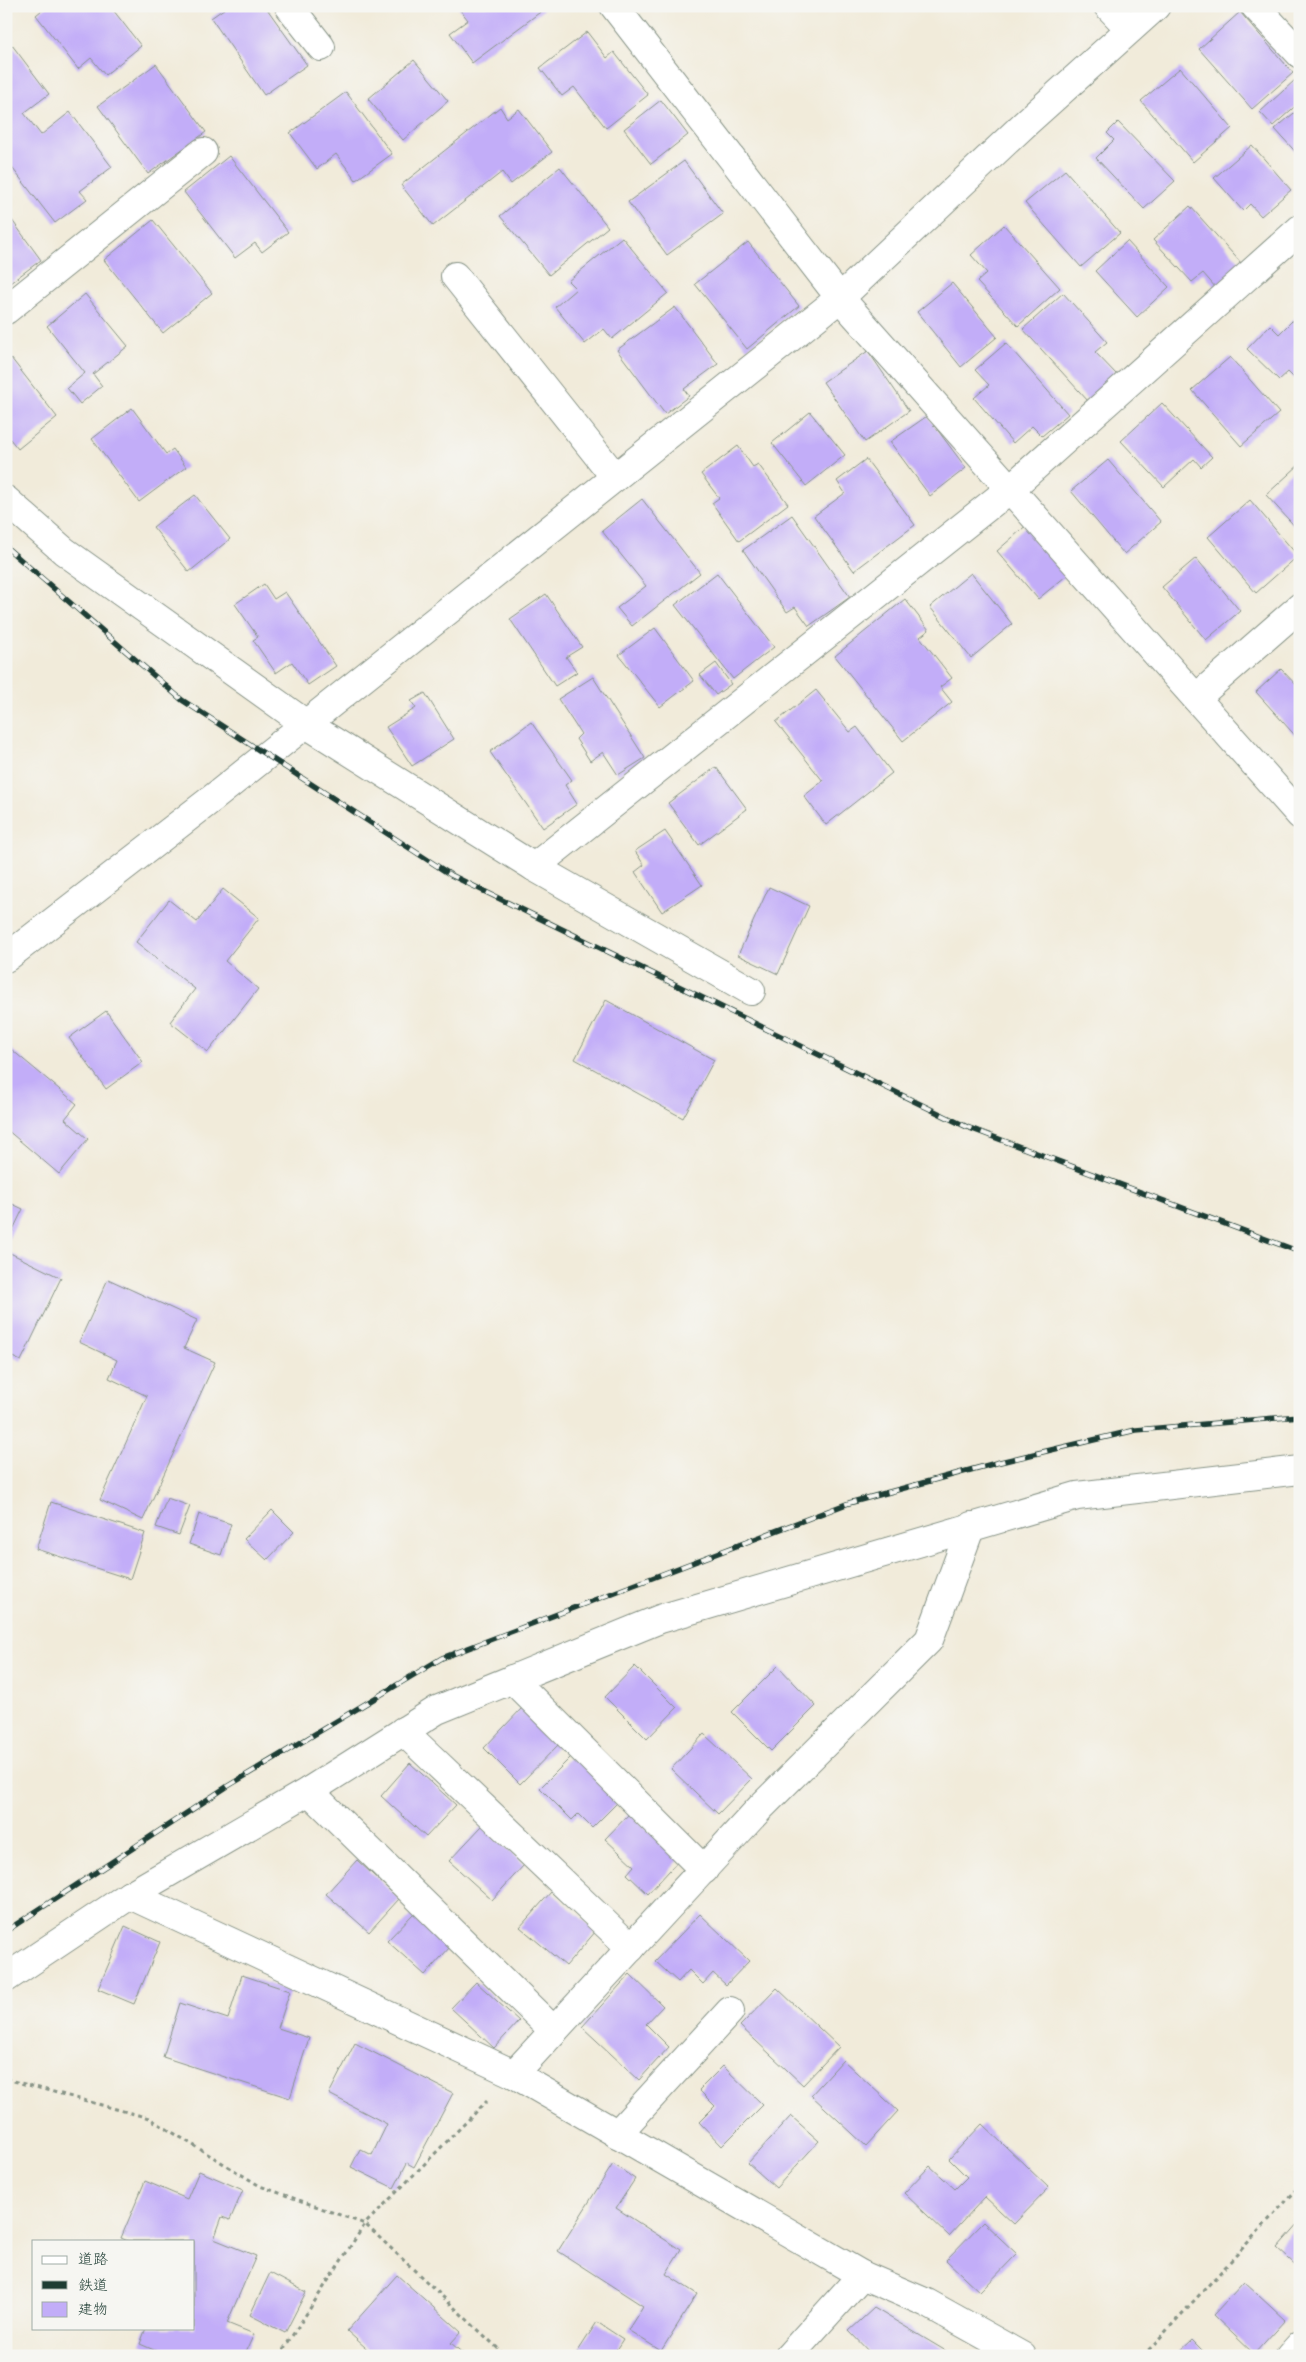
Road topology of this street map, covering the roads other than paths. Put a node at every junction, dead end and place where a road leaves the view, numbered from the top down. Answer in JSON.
{"nodes":[{"id":1,"x":289,"y":6,"type":"edge"},
{"id":2,"x":614,"y":6,"type":"edge"},
{"id":3,"x":1108,"y":6,"type":"edge"},
{"id":4,"x":1156,"y":6,"type":"edge"},
{"id":5,"x":1255,"y":6,"type":"edge"},
{"id":6,"x":1130,"y":29,"type":"junction"},
{"id":7,"x":321,"y":47,"type":"dead end"},
{"id":8,"x":1300,"y":54,"type":"edge"},
{"id":9,"x":204,"y":152,"type":"dead end"},
{"id":10,"x":1300,"y":229,"type":"edge"},
{"id":11,"x":455,"y":276,"type":"dead end"},
{"id":12,"x":840,"y":298,"type":"junction"},
{"id":13,"x":6,"y":310,"type":"edge"},
{"id":14,"x":616,"y":477,"type":"junction"},
{"id":15,"x":1010,"y":489,"type":"junction"},
{"id":16,"x":6,"y":500,"type":"edge"},
{"id":17,"x":1300,"y":607,"type":"edge"},
{"id":18,"x":1196,"y":698,"type":"junction"},
{"id":19,"x":306,"y":724,"type":"junction"},
{"id":20,"x":1300,"y":815,"type":"edge"},
{"id":21,"x":534,"y":867,"type":"junction"},
{"id":22,"x":6,"y":958,"type":"edge"},
{"id":23,"x":751,"y":991,"type":"dead end"},
{"id":24,"x":1300,"y":1470,"type":"edge"},
{"id":25,"x":971,"y":1526,"type":"junction"},
{"id":26,"x":512,"y":1679,"type":"junction"},
{"id":27,"x":403,"y":1732,"type":"junction"},
{"id":28,"x":309,"y":1791,"type":"junction"},
{"id":29,"x":704,"y":1870,"type":"junction"},
{"id":30,"x":130,"y":1895,"type":"junction"},
{"id":31,"x":631,"y":1948,"type":"junction"},
{"id":32,"x":6,"y":1978,"type":"edge"},
{"id":33,"x":730,"y":2011,"type":"dead end"},
{"id":34,"x":554,"y":2031,"type":"junction"},
{"id":35,"x":514,"y":2074,"type":"junction"},
{"id":36,"x":618,"y":2134,"type":"junction"},
{"id":37,"x":862,"y":2275,"type":"junction"},
{"id":38,"x":1300,"y":2345,"type":"edge"},
{"id":39,"x":789,"y":2356,"type":"edge"},
{"id":40,"x":1022,"y":2356,"type":"edge"},
{"id":41,"x":1290,"y":2356,"type":"edge"}],
"edges":[{"from":1,"to":7,"type":"street"},
{"from":2,"to":12,"type":"street"},
{"from":3,"to":6,"type":"street"},
{"from":4,"to":6,"type":"street"},
{"from":5,"to":8,"type":"street"},
{"from":6,"to":12,"type":"street"},
{"from":9,"to":13,"type":"street"},
{"from":10,"to":15,"type":"street"},
{"from":11,"to":14,"type":"street"},
{"from":12,"to":14,"type":"street"},
{"from":12,"to":15,"type":"street"},
{"from":14,"to":19,"type":"street"},
{"from":15,"to":18,"type":"street"},
{"from":15,"to":21,"type":"street"},
{"from":16,"to":19,"type":"street"},
{"from":17,"to":18,"type":"street"},
{"from":18,"to":20,"type":"street"},
{"from":19,"to":21,"type":"street"},
{"from":19,"to":22,"type":"street"},
{"from":21,"to":23,"type":"street"},
{"from":24,"to":25,"type":"street"},
{"from":25,"to":26,"type":"street"},
{"from":25,"to":29,"type":"street"},
{"from":26,"to":27,"type":"street"},
{"from":26,"to":29,"type":"street"},
{"from":27,"to":28,"type":"street"},
{"from":27,"to":31,"type":"street"},
{"from":28,"to":30,"type":"street"},
{"from":28,"to":34,"type":"street"},
{"from":29,"to":31,"type":"street"},
{"from":30,"to":32,"type":"street"},
{"from":30,"to":35,"type":"street"},
{"from":31,"to":34,"type":"street"},
{"from":33,"to":36,"type":"street"},
{"from":34,"to":35,"type":"street"},
{"from":35,"to":36,"type":"street"},
{"from":36,"to":37,"type":"street"},
{"from":37,"to":39,"type":"street"},
{"from":37,"to":40,"type":"street"},
{"from":38,"to":41,"type":"street"}]}
